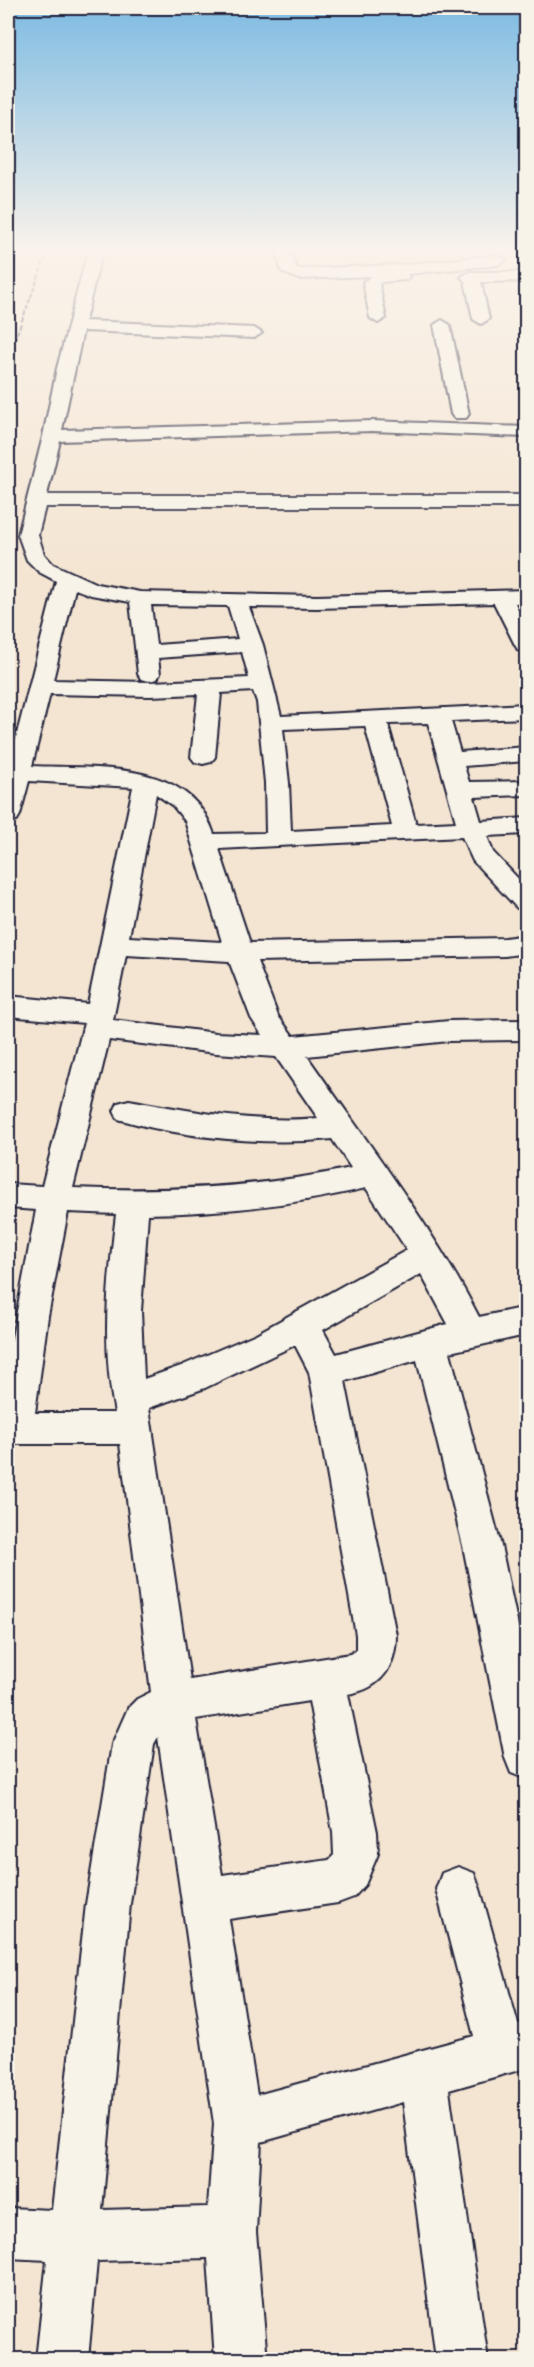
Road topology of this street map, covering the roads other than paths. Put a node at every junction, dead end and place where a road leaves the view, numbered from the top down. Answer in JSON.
{"nodes":[{"id":1,"x":67,"y":361,"type":"edge"},
{"id":2,"x":449,"y":361,"type":"edge"},
{"id":3,"x":460,"y":414,"type":"junction"},
{"id":4,"x":372,"y":426,"type":"junction"},
{"id":5,"x":526,"y":430,"type":"edge"},
{"id":6,"x":52,"y":436,"type":"junction"},
{"id":7,"x":36,"y":501,"type":"junction"},
{"id":8,"x":526,"y":501,"type":"edge"},
{"id":9,"x":67,"y":579,"type":"junction"},
{"id":10,"x":526,"y":596,"type":"edge"},
{"id":11,"x":501,"y":597,"type":"junction"},
{"id":12,"x":140,"y":598,"type":"junction"},
{"id":13,"x":237,"y":601,"type":"junction"},
{"id":14,"x":524,"y":636,"type":"edge"},
{"id":15,"x":252,"y":645,"type":"junction"},
{"id":16,"x":146,"y":652,"type":"junction"},
{"id":17,"x":263,"y":684,"type":"junction"},
{"id":18,"x":40,"y":687,"type":"junction"},
{"id":19,"x":210,"y":687,"type":"junction"},
{"id":20,"x":150,"y":689,"type":"junction"},
{"id":21,"x":526,"y":711,"type":"edge"},
{"id":22,"x":437,"y":716,"type":"junction"},
{"id":23,"x":375,"y":718,"type":"junction"},
{"id":24,"x":271,"y":723,"type":"junction"},
{"id":25,"x":526,"y":754,"type":"edge"},
{"id":26,"x":203,"y":757,"type":"dead end"},
{"id":27,"x":450,"y":760,"type":"junction"},
{"id":28,"x":18,"y":773,"type":"junction"},
{"id":29,"x":146,"y":782,"type":"junction"},
{"id":30,"x":526,"y":788,"type":"edge"},
{"id":31,"x":459,"y":790,"type":"junction"},
{"id":32,"x":8,"y":815,"type":"edge"},
{"id":33,"x":526,"y":826,"type":"edge"},
{"id":34,"x":471,"y":829,"type":"junction"},
{"id":35,"x":406,"y":832,"type":"junction"},
{"id":36,"x":279,"y":840,"type":"junction"},
{"id":37,"x":204,"y":842,"type":"junction"},
{"id":38,"x":526,"y":867,"type":"edge"},
{"id":39,"x":496,"y":872,"type":"junction"},
{"id":40,"x":526,"y":902,"type":"edge"},
{"id":41,"x":526,"y":944,"type":"edge"},
{"id":42,"x":115,"y":945,"type":"junction"},
{"id":43,"x":240,"y":953,"type":"junction"},
{"id":44,"x":8,"y":1006,"type":"edge"},
{"id":45,"x":99,"y":1021,"type":"junction"},
{"id":46,"x":526,"y":1030,"type":"edge"},
{"id":47,"x":285,"y":1047,"type":"junction"},
{"id":48,"x":129,"y":1111,"type":"dead end"},
{"id":49,"x":341,"y":1127,"type":"junction"},
{"id":50,"x":372,"y":1175,"type":"junction"},
{"id":51,"x":8,"y":1196,"type":"edge"},
{"id":52,"x":54,"y":1199,"type":"junction"},
{"id":53,"x":134,"y":1200,"type":"junction"},
{"id":54,"x":427,"y":1255,"type":"junction"},
{"id":55,"x":526,"y":1321,"type":"edge"},
{"id":56,"x":301,"y":1325,"type":"junction"},
{"id":57,"x":469,"y":1332,"type":"junction"},
{"id":58,"x":430,"y":1342,"type":"junction"},
{"id":59,"x":326,"y":1372,"type":"junction"},
{"id":60,"x":133,"y":1414,"type":"junction"},
{"id":61,"x":11,"y":1429,"type":"edge"},
{"id":62,"x":325,"y":1678,"type":"junction"},
{"id":63,"x":173,"y":1703,"type":"junction"},
{"id":64,"x":526,"y":1758,"type":"edge"},
{"id":65,"x":458,"y":1889,"type":"dead end"},
{"id":66,"x":203,"y":1900,"type":"junction"},
{"id":67,"x":514,"y":2049,"type":"edge"},
{"id":68,"x":423,"y":2074,"type":"junction"},
{"id":69,"x":238,"y":2124,"type":"junction"},
{"id":70,"x":231,"y":2232,"type":"junction"},
{"id":71,"x":8,"y":2233,"type":"edge"},
{"id":72,"x":75,"y":2236,"type":"junction"},
{"id":73,"x":62,"y":2360,"type":"edge"},
{"id":74,"x":241,"y":2360,"type":"edge"},
{"id":75,"x":462,"y":2360,"type":"edge"}],
"edges":[{"from":1,"to":6,"type":"street"},
{"from":2,"to":3,"type":"street"},
{"from":3,"to":4,"type":"street"},
{"from":3,"to":5,"type":"street"},
{"from":4,"to":5,"type":"street"},
{"from":4,"to":6,"type":"street"},
{"from":6,"to":7,"type":"street"},
{"from":7,"to":8,"type":"street"},
{"from":7,"to":9,"type":"street"},
{"from":9,"to":12,"type":"street"},
{"from":9,"to":18,"type":"street"},
{"from":10,"to":11,"type":"street"},
{"from":11,"to":13,"type":"street"},
{"from":11,"to":14,"type":"street"},
{"from":12,"to":13,"type":"street"},
{"from":12,"to":16,"type":"street"},
{"from":13,"to":15,"type":"street"},
{"from":15,"to":16,"type":"street"},
{"from":15,"to":17,"type":"street"},
{"from":16,"to":20,"type":"street"},
{"from":17,"to":19,"type":"street"},
{"from":17,"to":24,"type":"street"},
{"from":18,"to":20,"type":"street"},
{"from":18,"to":28,"type":"street"},
{"from":19,"to":20,"type":"street"},
{"from":19,"to":26,"type":"street"},
{"from":21,"to":22,"type":"street"},
{"from":22,"to":23,"type":"street"},
{"from":22,"to":27,"type":"street"},
{"from":23,"to":24,"type":"street"},
{"from":23,"to":35,"type":"street"},
{"from":24,"to":36,"type":"street"},
{"from":25,"to":27,"type":"street"},
{"from":27,"to":31,"type":"street"},
{"from":28,"to":29,"type":"street"},
{"from":28,"to":32,"type":"street"},
{"from":29,"to":37,"type":"street"},
{"from":29,"to":42,"type":"street"},
{"from":30,"to":31,"type":"street"},
{"from":31,"to":34,"type":"street"},
{"from":33,"to":34,"type":"street"},
{"from":34,"to":35,"type":"street"},
{"from":34,"to":39,"type":"street"},
{"from":35,"to":36,"type":"street"},
{"from":36,"to":37,"type":"street"},
{"from":37,"to":43,"type":"street"},
{"from":38,"to":39,"type":"street"},
{"from":39,"to":40,"type":"street"},
{"from":41,"to":43,"type":"street"},
{"from":42,"to":43,"type":"street"},
{"from":42,"to":45,"type":"street"},
{"from":43,"to":47,"type":"street"},
{"from":44,"to":45,"type":"street"},
{"from":45,"to":47,"type":"street"},
{"from":45,"to":52,"type":"street"},
{"from":46,"to":47,"type":"street"},
{"from":47,"to":49,"type":"street"},
{"from":48,"to":49,"type":"street"},
{"from":49,"to":50,"type":"street"},
{"from":50,"to":53,"type":"street"},
{"from":50,"to":54,"type":"street"},
{"from":51,"to":52,"type":"street"},
{"from":52,"to":53,"type":"street"},
{"from":52,"to":61,"type":"street"},
{"from":53,"to":60,"type":"street"},
{"from":54,"to":56,"type":"street"},
{"from":54,"to":57,"type":"street"},
{"from":55,"to":57,"type":"street"},
{"from":56,"to":59,"type":"street"},
{"from":56,"to":60,"type":"street"},
{"from":57,"to":58,"type":"street"},
{"from":58,"to":59,"type":"street"},
{"from":58,"to":64,"type":"street"},
{"from":59,"to":62,"type":"street"},
{"from":60,"to":61,"type":"street"},
{"from":60,"to":63,"type":"street"},
{"from":62,"to":63,"type":"street"},
{"from":62,"to":66,"type":"street"},
{"from":63,"to":66,"type":"street"},
{"from":63,"to":72,"type":"street"},
{"from":65,"to":67,"type":"street"},
{"from":66,"to":69,"type":"street"},
{"from":67,"to":68,"type":"street"},
{"from":68,"to":69,"type":"street"},
{"from":68,"to":75,"type":"street"},
{"from":69,"to":70,"type":"street"},
{"from":70,"to":72,"type":"street"},
{"from":70,"to":74,"type":"street"},
{"from":71,"to":72,"type":"street"},
{"from":72,"to":73,"type":"street"}]}
